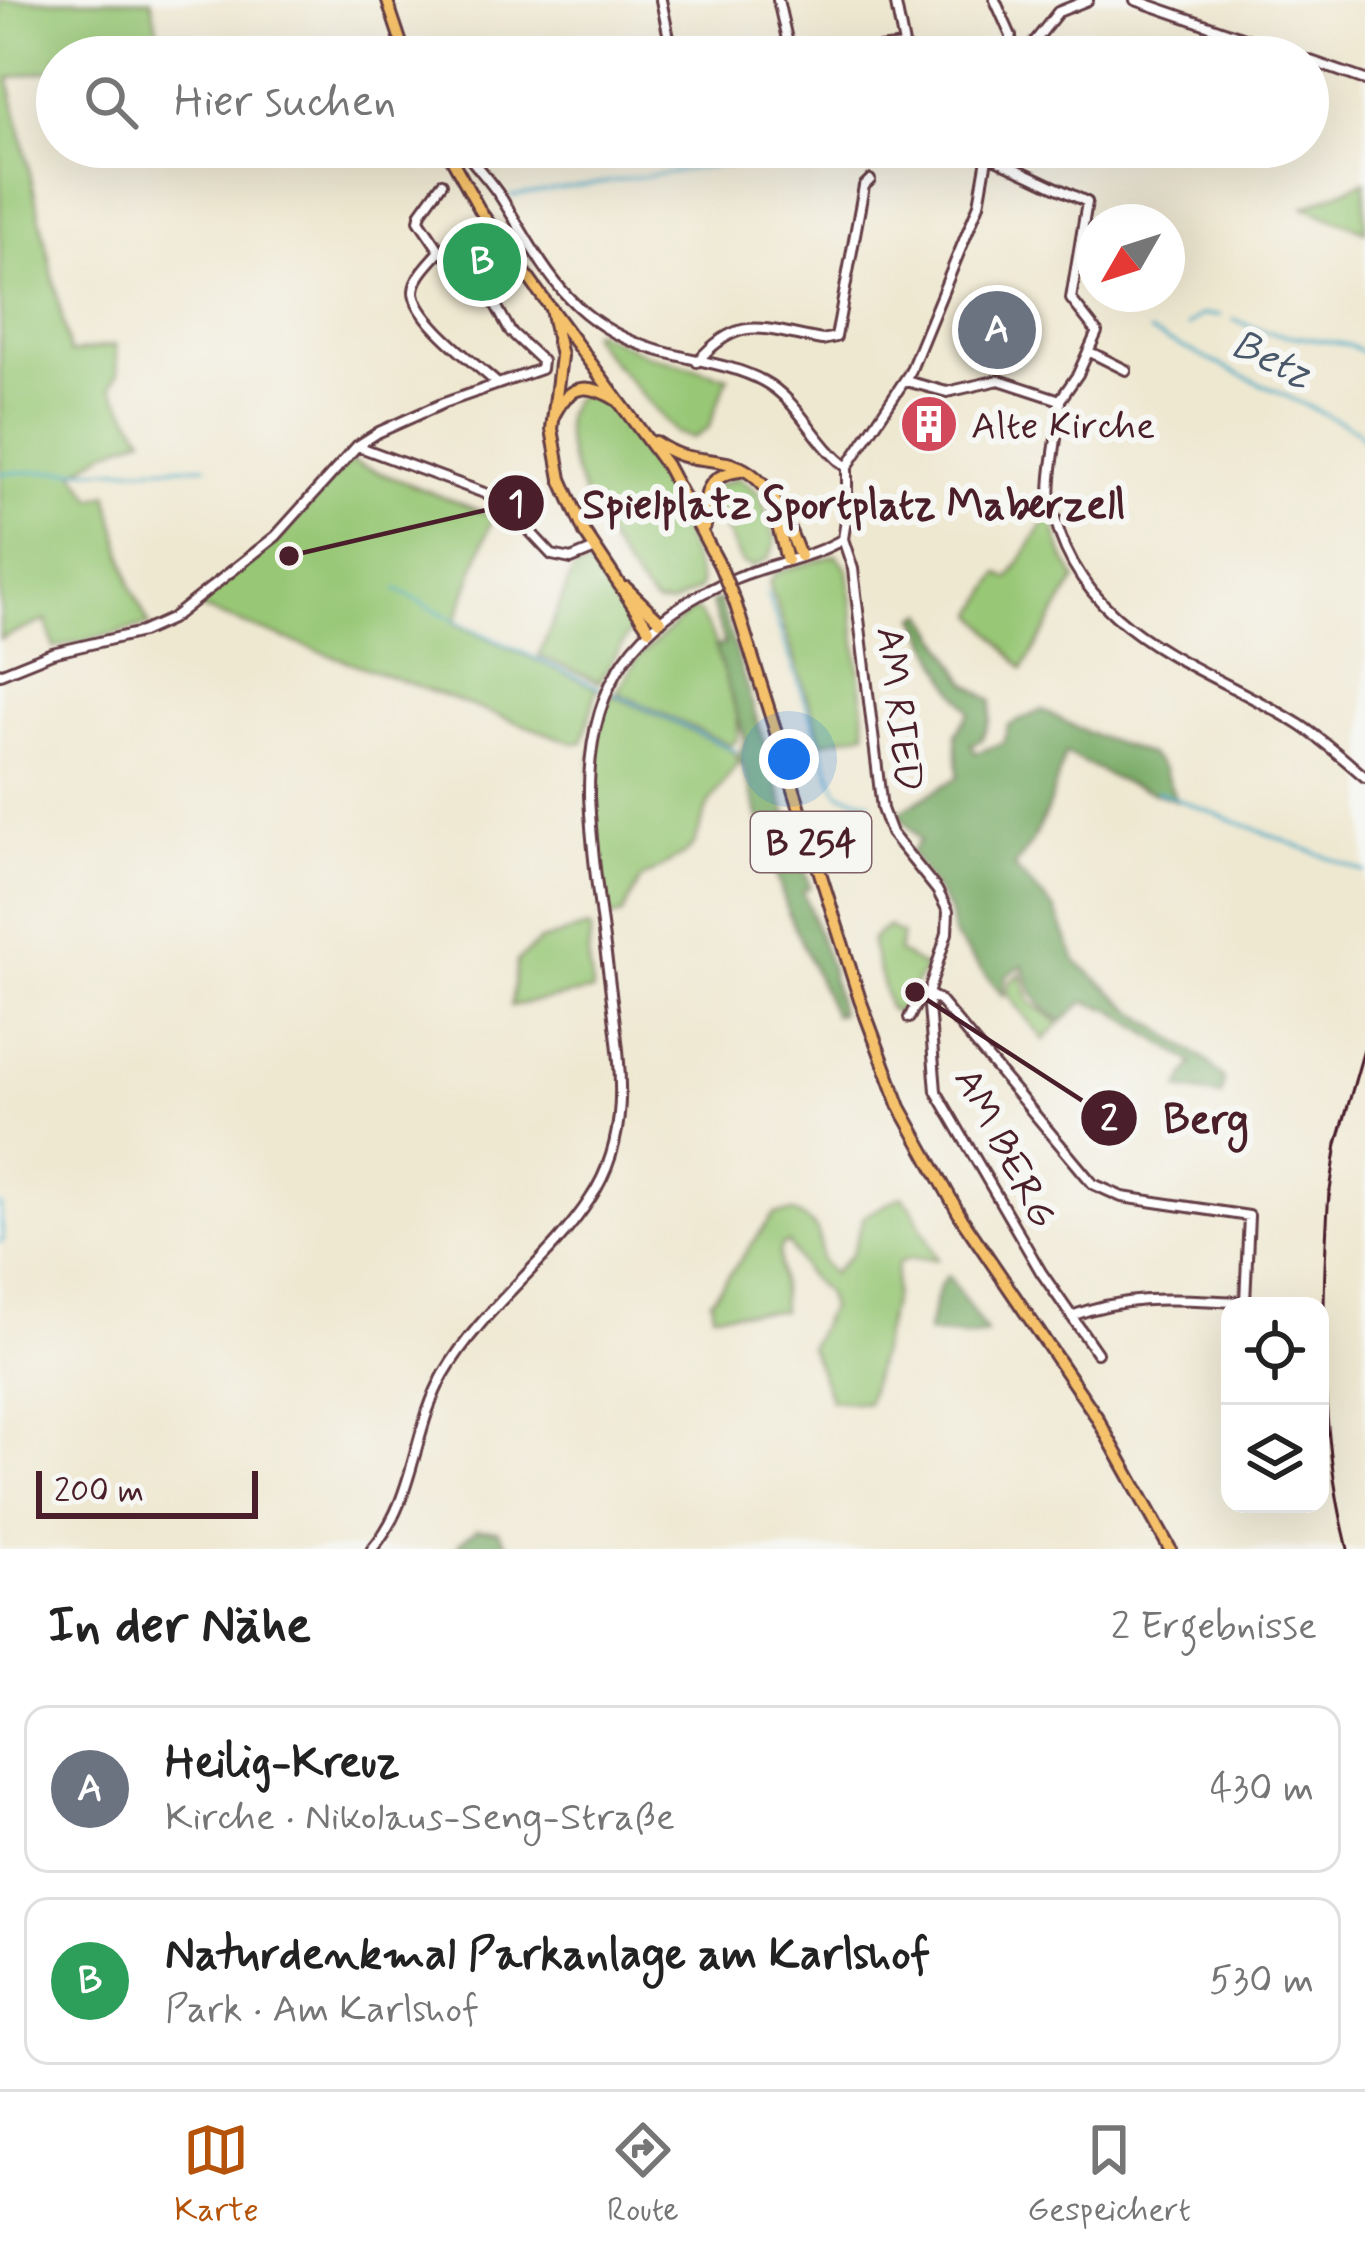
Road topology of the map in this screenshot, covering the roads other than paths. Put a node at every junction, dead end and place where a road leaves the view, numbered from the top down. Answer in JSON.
{"nodes":[{"id":1,"x":387,"y":0,"type":"edge"},
{"id":2,"x":661,"y":0,"type":"edge"},
{"id":3,"x":778,"y":0,"type":"edge"},
{"id":4,"x":895,"y":0,"type":"edge"},
{"id":5,"x":994,"y":0,"type":"edge"},
{"id":6,"x":1088,"y":0,"type":"edge"},
{"id":7,"x":1135,"y":0,"type":"edge"},
{"id":8,"x":399,"y":36,"type":"edge"},
{"id":9,"x":669,"y":36,"type":"edge"},
{"id":10,"x":786,"y":36,"type":"edge"},
{"id":11,"x":902,"y":36,"type":"edge"},
{"id":12,"x":1010,"y":36,"type":"edge"},
{"id":13,"x":1040,"y":36,"type":"edge"},
{"id":14,"x":1239,"y":36,"type":"edge"},
{"id":15,"x":1329,"y":67,"type":"edge"},
{"id":16,"x":1365,"y":80,"type":"edge"},
{"id":17,"x":457,"y":168,"type":"edge"},
{"id":18,"x":479,"y":168,"type":"edge"},
{"id":19,"x":986,"y":168,"type":"edge"},
{"id":20,"x":1020,"y":168,"type":"edge"},
{"id":21,"x":870,"y":180,"type":"dead end"},
{"id":22,"x":442,"y":183,"type":"dead end"},
{"id":23,"x":440,"y":250,"type":"junction"},
{"id":24,"x":551,"y":309,"type":"junction"},
{"id":25,"x":1090,"y":352,"type":"junction"},
{"id":26,"x":698,"y":362,"type":"junction"},
{"id":27,"x":1126,"y":370,"type":"dead end"},
{"id":28,"x":906,"y":381,"type":"junction"},
{"id":29,"x":497,"y":384,"type":"junction"},
{"id":30,"x":1060,"y":400,"type":"junction"},
{"id":31,"x":626,"y":406,"type":"junction"},
{"id":32,"x":553,"y":416,"type":"junction"},
{"id":33,"x":646,"y":435,"type":"junction"},
{"id":34,"x":357,"y":446,"type":"junction"},
{"id":35,"x":847,"y":467,"type":"junction"},
{"id":36,"x":744,"y":470,"type":"junction"},
{"id":37,"x":706,"y":535,"type":"junction"},
{"id":38,"x":842,"y":539,"type":"junction"},
{"id":39,"x":595,"y":549,"type":"junction"},
{"id":40,"x":794,"y":558,"type":"junction"},
{"id":41,"x":654,"y":625,"type":"junction"},
{"id":42,"x":0,"y":674,"type":"edge"},
{"id":43,"x":1365,"y":777,"type":"edge"},
{"id":44,"x":937,"y":890,"type":"joint"},
{"id":45,"x":928,"y":994,"type":"junction"},
{"id":46,"x":908,"y":1018,"type":"dead end"},
{"id":47,"x":1070,"y":1316,"type":"junction"},
{"id":48,"x":1097,"y":1353,"type":"dead end"},
{"id":49,"x":372,"y":1549,"type":"edge"},
{"id":50,"x":1170,"y":1549,"type":"edge"}],
"edges":[{"from":1,"to":8,"type":"main road"},
{"from":2,"to":9,"type":"street"},
{"from":3,"to":10,"type":"street"},
{"from":4,"to":11,"type":"street"},
{"from":5,"to":12,"type":"street"},
{"from":6,"to":13,"type":"street"},
{"from":7,"to":14,"type":"street"},
{"from":15,"to":16,"type":"street"},
{"from":17,"to":24,"type":"main road","number":"B 254"},
{"from":18,"to":26,"type":"street"},
{"from":19,"to":28,"type":"street"},
{"from":20,"to":25,"type":"street"},
{"from":21,"to":26,"type":"street"},
{"from":22,"to":23,"type":"street"},
{"from":23,"to":29,"type":"street"},
{"from":23,"to":29,"type":"street"},
{"from":24,"to":31,"type":"highway","number":"B 254"},
{"from":24,"to":32,"type":"highway"},
{"from":25,"to":27,"type":"street"},
{"from":25,"to":30,"type":"street"},
{"from":26,"to":35,"type":"street"},
{"from":28,"to":30,"type":"street"},
{"from":28,"to":35,"type":"street"},
{"from":29,"to":34,"type":"street"},
{"from":30,"to":43,"type":"street"},
{"from":31,"to":32,"type":"highway"},
{"from":31,"to":33,"type":"highway","number":"B 254"},
{"from":32,"to":39,"type":"highway"},
{"from":33,"to":36,"type":"highway"},
{"from":33,"to":37,"type":"highway","number":"B 254"},
{"from":34,"to":39,"type":"street"},
{"from":34,"to":42,"type":"street"},
{"from":35,"to":38,"type":"street","name":"AM RIED"},
{"from":36,"to":37,"type":"highway"},
{"from":36,"to":40,"type":"highway"},
{"from":37,"to":50,"type":"highway","number":"B 254","bridge":true},
{"from":38,"to":40,"type":"street"},
{"from":38,"to":44,"type":"street","name":"AM RIED"},
{"from":39,"to":41,"type":"highway"},
{"from":40,"to":41,"type":"street"},
{"from":41,"to":49,"type":"street"},
{"from":44,"to":45,"type":"street","name":"AM BERG"},
{"from":45,"to":46,"type":"street","name":"AM BERG"},
{"from":45,"to":47,"type":"street","name":"AM BERG"},
{"from":45,"to":47,"type":"street","name":"AM BERG"},
{"from":47,"to":48,"type":"street","name":"AM BERG"}]}
